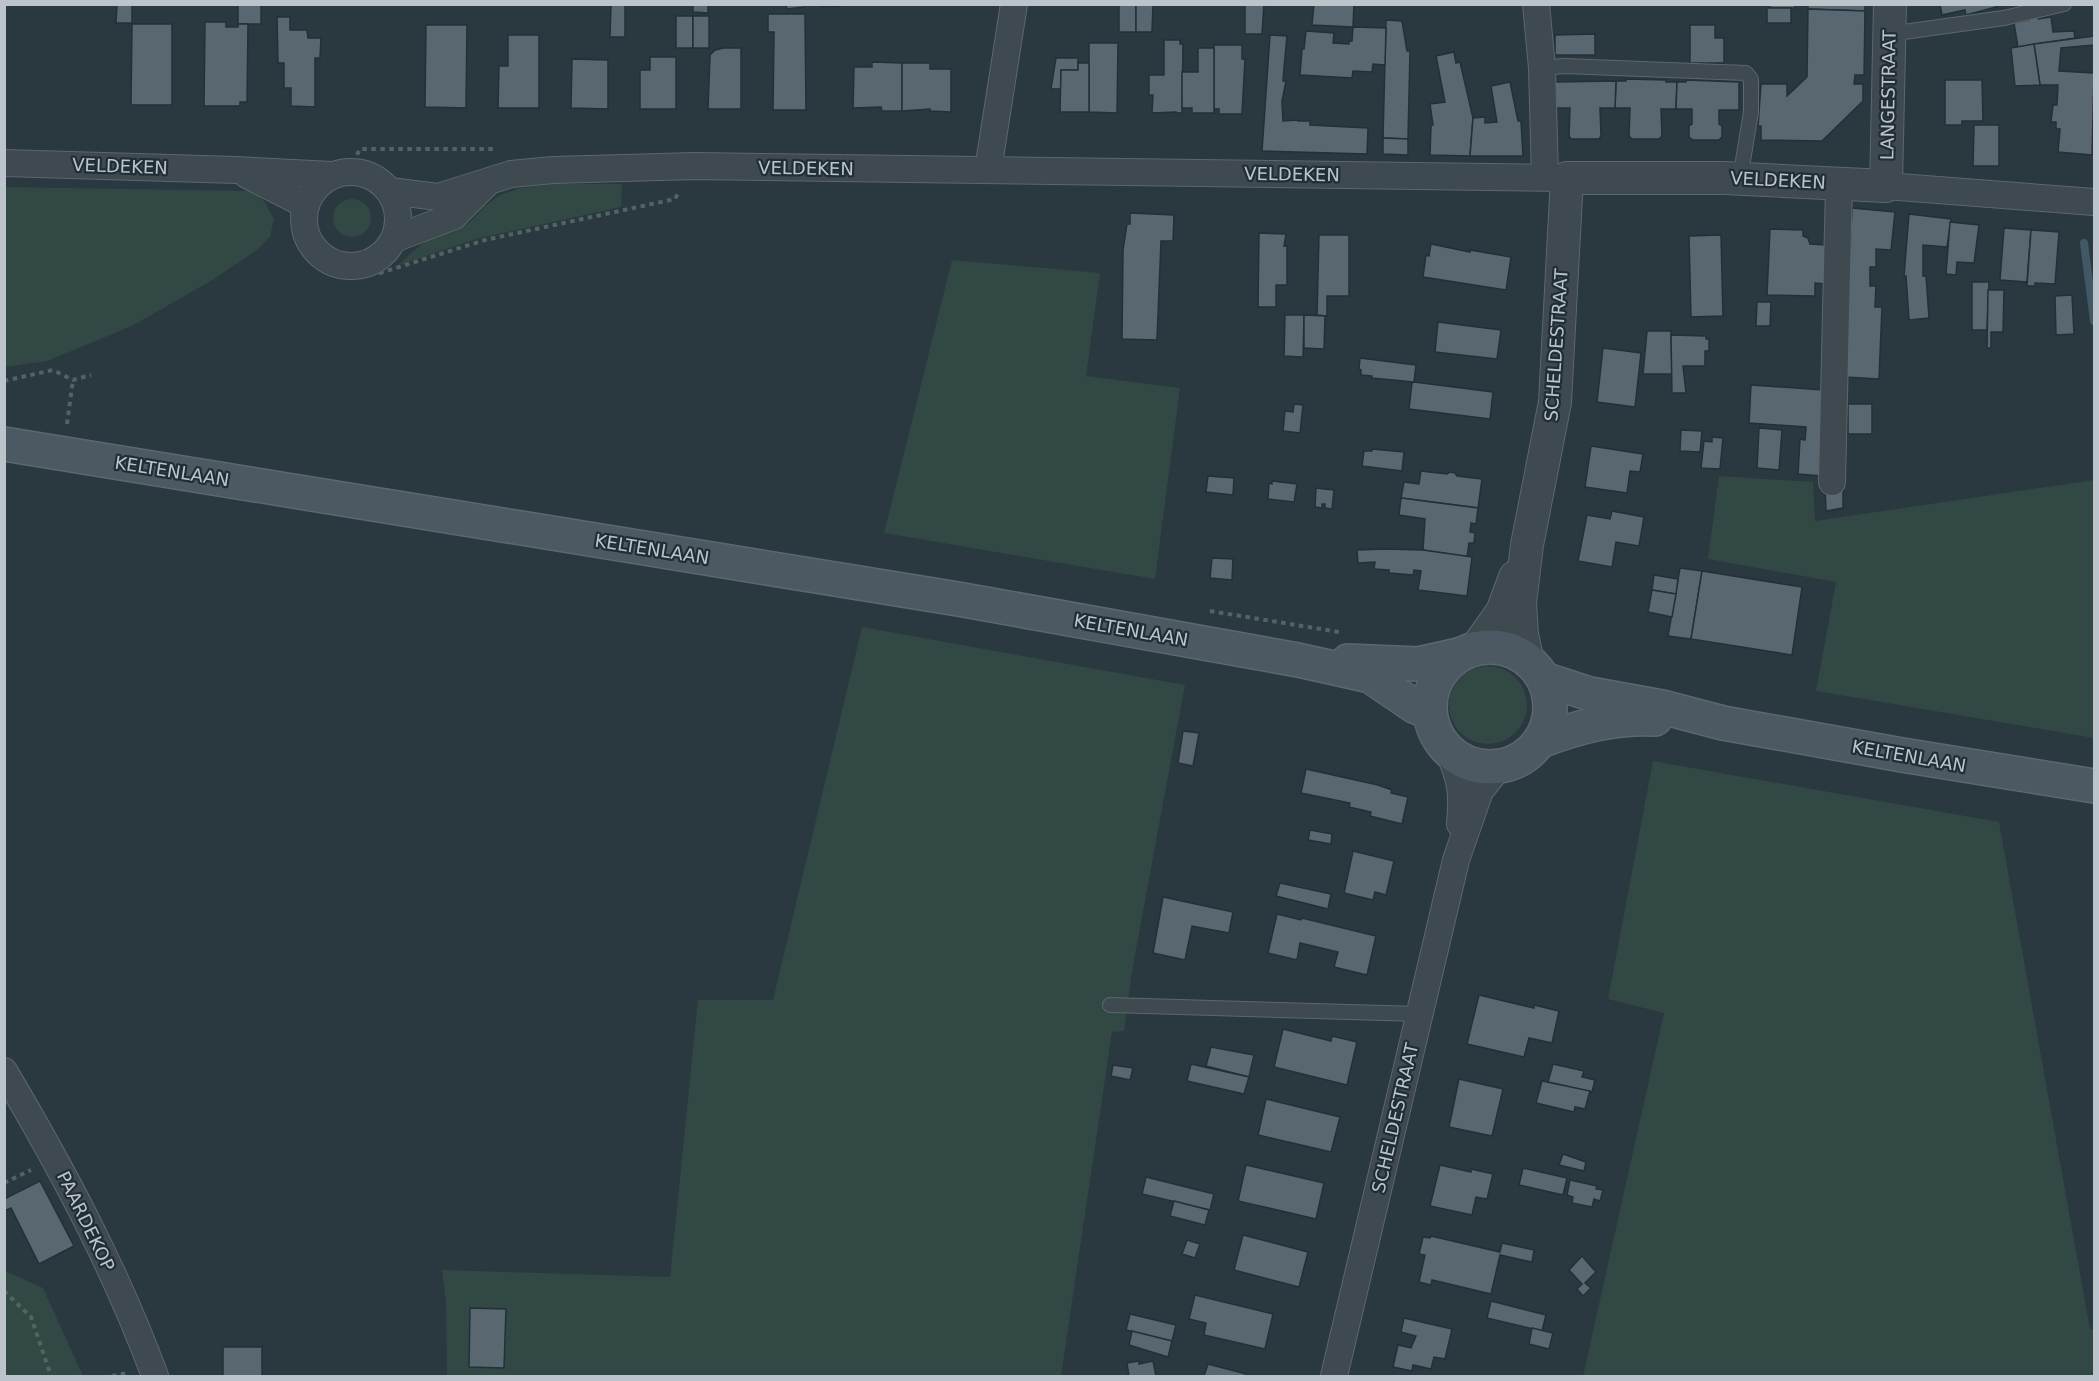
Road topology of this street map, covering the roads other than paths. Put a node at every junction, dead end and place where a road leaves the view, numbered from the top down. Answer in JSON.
{"nodes":[{"id":1,"x":1014,"y":4,"type":"edge"},
{"id":2,"x":1536,"y":4,"type":"edge"},
{"id":3,"x":2064,"y":4,"type":"edge"},
{"id":4,"x":1889,"y":19,"type":"edge"},
{"id":5,"x":1542,"y":68,"type":"junction"},
{"id":6,"x":4,"y":163,"type":"edge"},
{"id":7,"x":236,"y":170,"type":"junction"},
{"id":8,"x":988,"y":171,"type":"junction"},
{"id":9,"x":332,"y":175,"type":"junction"},
{"id":10,"x":1556,"y":177,"type":"junction"},
{"id":11,"x":1740,"y":178,"type":"junction"},
{"id":12,"x":489,"y":180,"type":"junction"},
{"id":13,"x":1839,"y":183,"type":"junction"},
{"id":14,"x":1886,"y":186,"type":"junction"},
{"id":15,"x":390,"y":191,"type":"junction"},
{"id":16,"x":2094,"y":202,"type":"edge"},
{"id":17,"x":306,"y":205,"type":"junction"},
{"id":18,"x":394,"y":239,"type":"junction"},
{"id":19,"x":4,"y":444,"type":"edge"},
{"id":20,"x":1832,"y":482,"type":"dead end"},
{"id":21,"x":1527,"y":545,"type":"junction"},
{"id":22,"x":1468,"y":651,"type":"junction"},
{"id":23,"x":1298,"y":660,"type":"junction"},
{"id":24,"x":1535,"y":669,"type":"junction"},
{"id":25,"x":1429,"y":712,"type":"junction"},
{"id":26,"x":1723,"y":723,"type":"junction"},
{"id":27,"x":1540,"y":741,"type":"junction"},
{"id":28,"x":1449,"y":752,"type":"junction"},
{"id":29,"x":1499,"y":766,"type":"junction"},
{"id":30,"x":2094,"y":786,"type":"edge"},
{"id":31,"x":1456,"y":860,"type":"junction"},
{"id":32,"x":1110,"y":1005,"type":"dead end"},
{"id":33,"x":1420,"y":1014,"type":"junction"},
{"id":34,"x":4,"y":1071,"type":"edge"},
{"id":35,"x":155,"y":1377,"type":"edge"},
{"id":36,"x":1334,"y":1377,"type":"edge"}],
"edges":[{"from":1,"to":8,"type":"street"},
{"from":2,"to":5,"type":"street"},
{"from":3,"to":4,"type":"lane"},
{"from":4,"to":14,"type":"street","name":"LANGESTRAAT"},
{"from":5,"to":10,"type":"street"},
{"from":5,"to":11,"type":"lane"},
{"from":6,"to":7,"type":"street","name":"VELDEKEN"},
{"from":7,"to":9,"type":"street","name":"VELDEKEN"},
{"from":7,"to":17,"type":"street","name":"VELDEKEN"},
{"from":8,"to":10,"type":"street","name":"VELDEKEN"},
{"from":8,"to":12,"type":"street","name":"VELDEKEN"},
{"from":9,"to":15,"type":"street","name":"VELDEKEN"},
{"from":9,"to":17,"type":"street"},
{"from":10,"to":11,"type":"street","name":"VELDEKEN"},
{"from":10,"to":21,"type":"street","name":"SCHELDESTRAAT"},
{"from":11,"to":13,"type":"street","name":"VELDEKEN"},
{"from":12,"to":15,"type":"street","name":"VELDEKEN"},
{"from":12,"to":18,"type":"street"},
{"from":13,"to":14,"type":"street","name":"VELDEKEN"},
{"from":13,"to":20,"type":"street"},
{"from":14,"to":16,"type":"street","name":"VELDEKEN"},
{"from":15,"to":18,"type":"street"},
{"from":17,"to":18,"type":"street"},
{"from":19,"to":23,"type":"main road","name":"KELTENLAAN"},
{"from":21,"to":22,"type":"street","name":"SCHELDESTRAAT"},
{"from":21,"to":24,"type":"street","name":"SCHELDESTRAAT"},
{"from":22,"to":23,"type":"main road","name":"KELTENLAAN"},
{"from":22,"to":24,"type":"main road","name":"KELTENLAAN"},
{"from":22,"to":25,"type":"main road"},
{"from":23,"to":25,"type":"main road","name":"KELTENLAAN"},
{"from":24,"to":26,"type":"main road","name":"KELTENLAAN"},
{"from":24,"to":27,"type":"main road"},
{"from":25,"to":28,"type":"main road"},
{"from":26,"to":27,"type":"main road","name":"KELTENLAAN"},
{"from":26,"to":30,"type":"main road","name":"KELTENLAAN"},
{"from":27,"to":29,"type":"main road","name":"KELTENLAAN"},
{"from":28,"to":29,"type":"main road","name":"KELTENLAAN"},
{"from":28,"to":31,"type":"street","name":"SCHELDESTRAAT"},
{"from":29,"to":31,"type":"street","name":"SCHELDESTRAAT"},
{"from":31,"to":33,"type":"street","name":"SCHELDESTRAAT"},
{"from":32,"to":33,"type":"lane"},
{"from":33,"to":36,"type":"street","name":"SCHELDESTRAAT"},
{"from":34,"to":35,"type":"street","name":"PAARDEKOP"}]}
